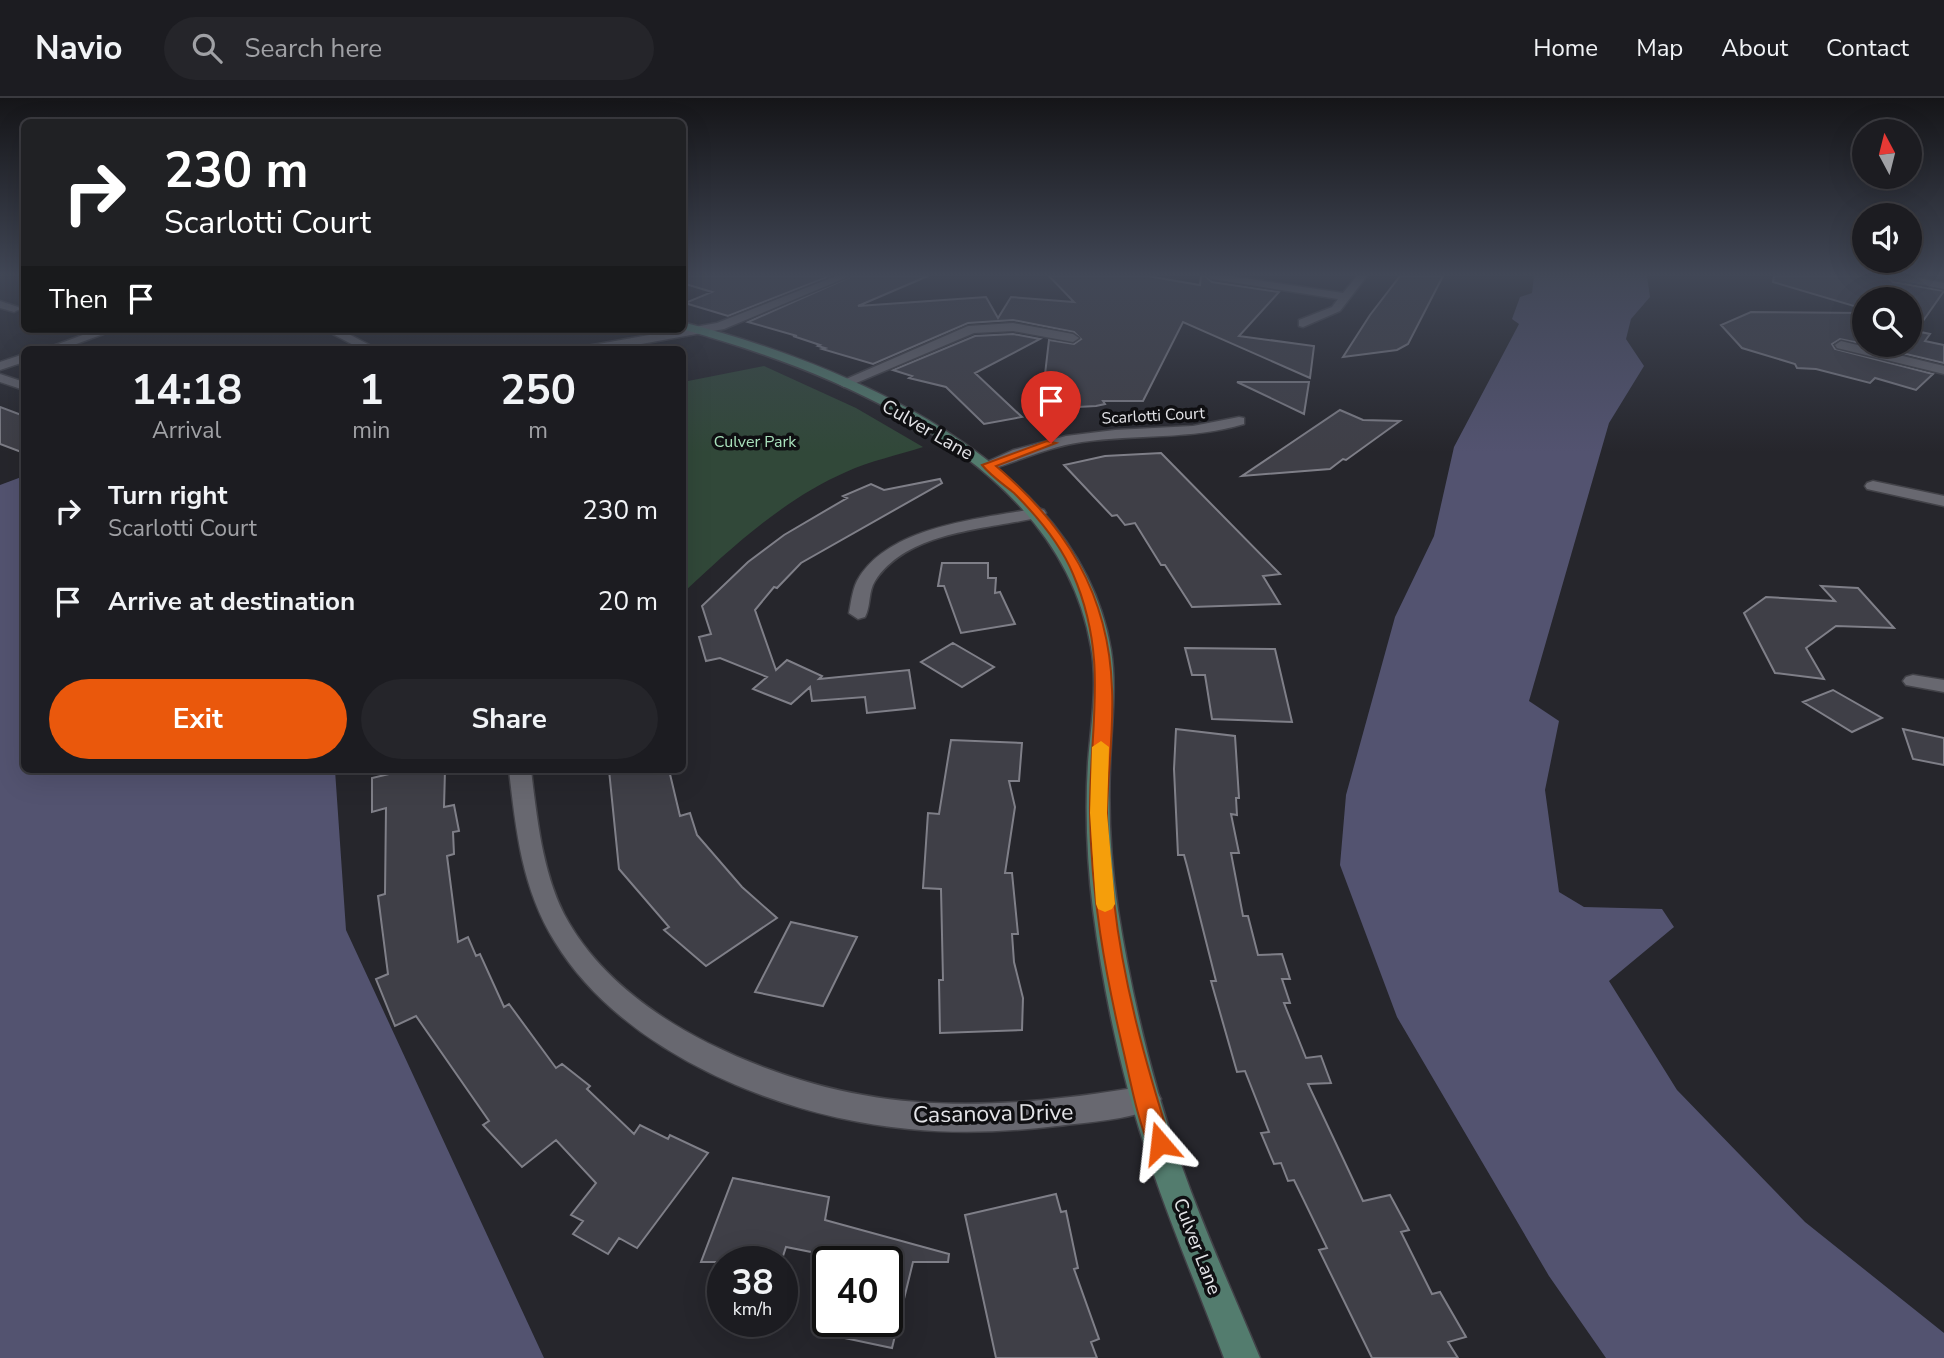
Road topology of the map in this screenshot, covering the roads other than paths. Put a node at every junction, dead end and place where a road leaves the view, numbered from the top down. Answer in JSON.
{"nodes":[{"id":1,"x":94,"y":335,"type":"edge"},
{"id":2,"x":341,"y":335,"type":"edge"},
{"id":3,"x":674,"y":335,"type":"edge"},
{"id":4,"x":715,"y":335,"type":"edge"},
{"id":5,"x":958,"y":335,"type":"edge"},
{"id":6,"x":1056,"y":335,"type":"edge"},
{"id":7,"x":1073,"y":338,"type":"dead end"},
{"id":8,"x":1841,"y":345,"type":"dead end"},
{"id":9,"x":60,"y":346,"type":"edge"},
{"id":10,"x":365,"y":346,"type":"edge"},
{"id":11,"x":610,"y":346,"type":"edge"},
{"id":12,"x":21,"y":359,"type":"edge"},
{"id":13,"x":0,"y":366,"type":"edge"},
{"id":14,"x":1944,"y":370,"type":"edge"},
{"id":15,"x":0,"y":378,"type":"edge"},
{"id":16,"x":844,"y":383,"type":"junction"},
{"id":17,"x":21,"y":385,"type":"edge"},
{"id":18,"x":1239,"y":421,"type":"dead end"},
{"id":19,"x":988,"y":465,"type":"junction"},
{"id":20,"x":1873,"y":486,"type":"dead end"},
{"id":21,"x":1944,"y":502,"type":"edge"},
{"id":22,"x":1038,"y":513,"type":"junction"},
{"id":23,"x":858,"y":613,"type":"dead end"},
{"id":24,"x":1913,"y":681,"type":"dead end"},
{"id":25,"x":1944,"y":685,"type":"edge"},
{"id":26,"x":520,"y":773,"type":"edge"},
{"id":27,"x":1146,"y":1099,"type":"junction"},
{"id":28,"x":1242,"y":1358,"type":"edge"}],
"edges":[{"from":1,"to":9,"type":"street"},
{"from":2,"to":10,"type":"street"},
{"from":3,"to":11,"type":"street"},
{"from":4,"to":16,"type":"street","name":"Culver Lane"},
{"from":5,"to":16,"type":"street"},
{"from":6,"to":7,"type":"street"},
{"from":8,"to":14,"type":"street"},
{"from":12,"to":13,"type":"street"},
{"from":15,"to":17,"type":"street"},
{"from":16,"to":19,"type":"street","name":"Culver Lane"},
{"from":18,"to":19,"type":"street","name":"Scarlotti Court"},
{"from":19,"to":22,"type":"street","name":"Culver Lane"},
{"from":20,"to":21,"type":"street"},
{"from":22,"to":23,"type":"street"},
{"from":22,"to":27,"type":"street","name":"Culver Lane"},
{"from":24,"to":25,"type":"street"},
{"from":26,"to":27,"type":"street","name":"Casanova Drive"},
{"from":27,"to":28,"type":"street","name":"Culver Lane"}]}
